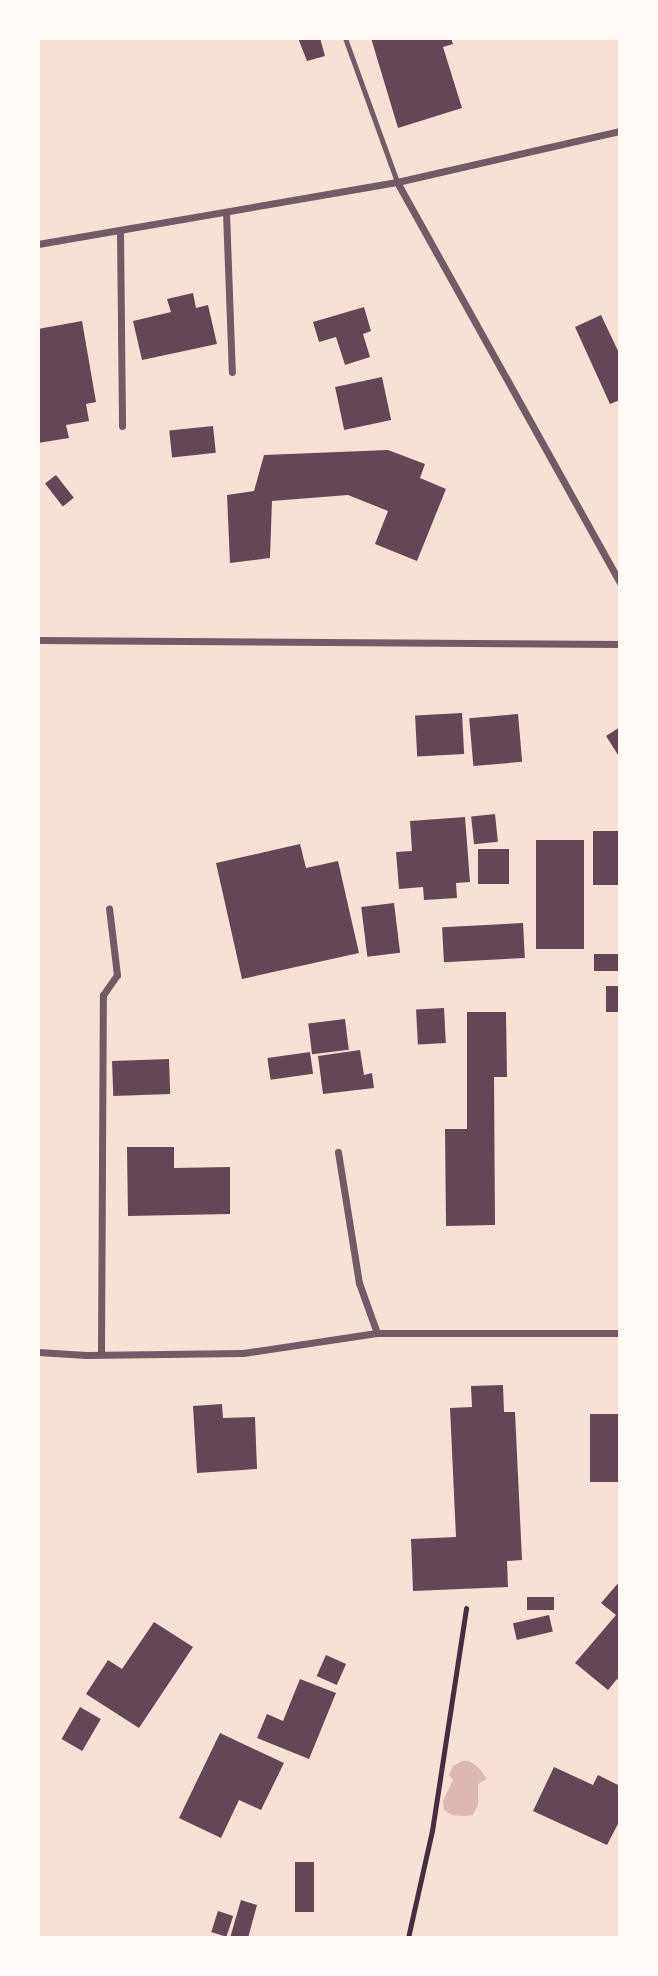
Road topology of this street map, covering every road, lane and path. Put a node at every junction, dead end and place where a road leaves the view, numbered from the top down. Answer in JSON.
{"nodes":[{"id":1,"x":345,"y":38,"type":"edge"},
{"id":2,"x":620,"y":131,"type":"edge"},
{"id":3,"x":397,"y":182,"type":"junction"},
{"id":4,"x":226,"y":212,"type":"junction"},
{"id":5,"x":120,"y":231,"type":"junction"},
{"id":6,"x":38,"y":244,"type":"edge"},
{"id":7,"x":232,"y":372,"type":"dead end"},
{"id":8,"x":122,"y":426,"type":"dead end"},
{"id":9,"x":620,"y":582,"type":"edge"},
{"id":10,"x":38,"y":640,"type":"edge"},
{"id":11,"x":620,"y":643,"type":"edge"},
{"id":12,"x":109,"y":908,"type":"dead end"},
{"id":13,"x":338,"y":1152,"type":"dead end"},
{"id":14,"x":377,"y":1333,"type":"junction"},
{"id":15,"x":620,"y":1333,"type":"edge"},
{"id":16,"x":38,"y":1352,"type":"edge"},
{"id":17,"x":101,"y":1354,"type":"junction"},
{"id":18,"x":466,"y":1609,"type":"dead end"},
{"id":19,"x":408,"y":1937,"type":"edge"}],
"edges":[{"from":1,"to":3,"type":"lane"},
{"from":2,"to":3,"type":"street"},
{"from":3,"to":4,"type":"street"},
{"from":3,"to":9,"type":"street"},
{"from":4,"to":5,"type":"street"},
{"from":4,"to":7,"type":"street"},
{"from":5,"to":6,"type":"street"},
{"from":5,"to":8,"type":"street"},
{"from":10,"to":11,"type":"street"},
{"from":12,"to":17,"type":"street"},
{"from":13,"to":14,"type":"street"},
{"from":14,"to":15,"type":"street"},
{"from":14,"to":17,"type":"street"},
{"from":16,"to":17,"type":"street"},
{"from":18,"to":19,"type":"path"}]}
